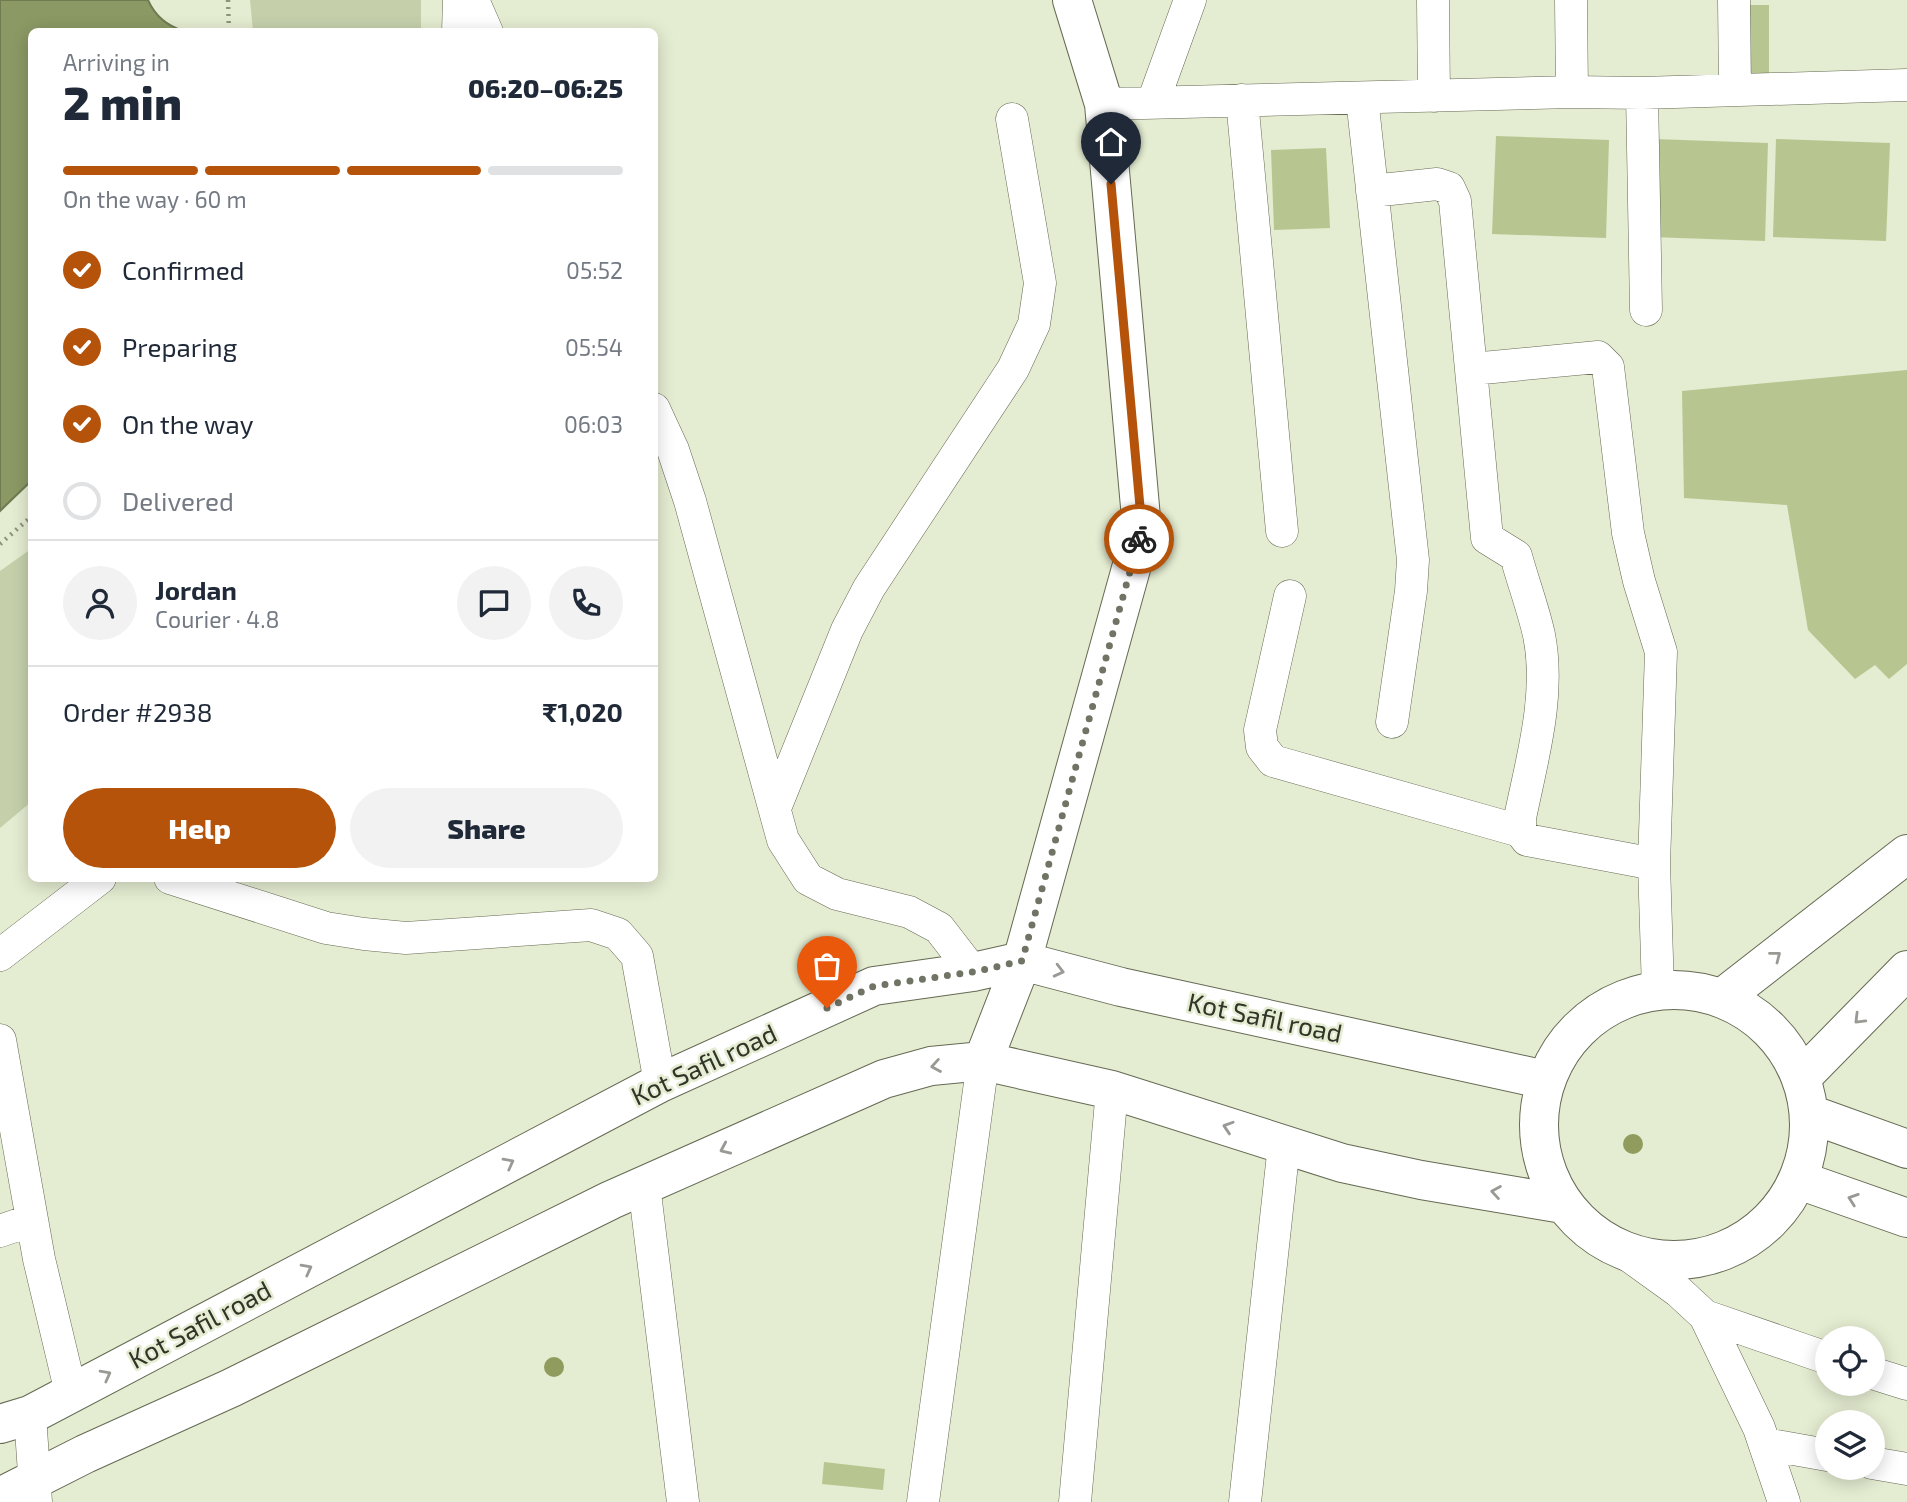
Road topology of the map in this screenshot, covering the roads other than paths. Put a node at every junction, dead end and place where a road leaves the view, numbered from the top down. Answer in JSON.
{"nodes":[{"id":1,"x":459,"y":0,"type":"edge"},
{"id":2,"x":473,"y":0,"type":"edge"},
{"id":3,"x":1072,"y":0,"type":"edge"},
{"id":4,"x":1190,"y":0,"type":"edge"},
{"id":5,"x":1433,"y":0,"type":"edge"},
{"id":6,"x":1571,"y":0,"type":"edge"},
{"id":7,"x":1734,"y":0,"type":"edge"},
{"id":8,"x":458,"y":28,"type":"edge"},
{"id":9,"x":485,"y":28,"type":"edge"},
{"id":10,"x":1907,"y":85,"type":"edge"},
{"id":11,"x":1735,"y":89,"type":"junction"},
{"id":12,"x":1572,"y":92,"type":"junction"},
{"id":13,"x":1642,"y":93,"type":"junction"},
{"id":14,"x":1434,"y":96,"type":"junction"},
{"id":15,"x":1362,"y":98,"type":"junction"},
{"id":16,"x":1242,"y":100,"type":"junction"},
{"id":17,"x":1153,"y":102,"type":"junction"},
{"id":18,"x":1104,"y":104,"type":"junction"},
{"id":19,"x":1012,"y":119,"type":"dead end"},
{"id":20,"x":1372,"y":191,"type":"junction"},
{"id":21,"x":1646,"y":310,"type":"dead end"},
{"id":22,"x":1472,"y":369,"type":"junction"},
{"id":23,"x":658,"y":418,"type":"edge"},
{"id":24,"x":1282,"y":531,"type":"dead end"},
{"id":25,"x":1290,"y":596,"type":"dead end"},
{"id":26,"x":1392,"y":722,"type":"dead end"},
{"id":27,"x":775,"y":808,"type":"junction"},
{"id":28,"x":1520,"y":831,"type":"junction"},
{"id":29,"x":1907,"y":854,"type":"edge"},
{"id":30,"x":1654,"y":864,"type":"junction"},
{"id":31,"x":95,"y":882,"type":"edge"},
{"id":32,"x":182,"y":882,"type":"edge"},
{"id":33,"x":0,"y":954,"type":"edge"},
{"id":34,"x":1022,"y":961,"type":"junction"},
{"id":35,"x":1907,"y":970,"type":"edge"},
{"id":36,"x":973,"y":972,"type":"junction"},
{"id":37,"x":1658,"y":990,"type":"junction"},
{"id":38,"x":1722,"y":998,"type":"junction"},
{"id":39,"x":0,"y":1040,"type":"edge"},
{"id":40,"x":983,"y":1061,"type":"junction"},
{"id":41,"x":1802,"y":1077,"type":"junction"},
{"id":42,"x":1546,"y":1080,"type":"junction"},
{"id":43,"x":660,"y":1083,"type":"junction"},
{"id":44,"x":1112,"y":1090,"type":"junction"},
{"id":45,"x":1810,"y":1114,"type":"junction"},
{"id":46,"x":1284,"y":1145,"type":"junction"},
{"id":47,"x":1907,"y":1149,"type":"edge"},
{"id":48,"x":1799,"y":1180,"type":"junction"},
{"id":49,"x":644,"y":1185,"type":"junction"},
{"id":50,"x":1563,"y":1204,"type":"junction"},
{"id":51,"x":1907,"y":1217,"type":"edge"},
{"id":52,"x":32,"y":1220,"type":"junction"},
{"id":53,"x":0,"y":1231,"type":"edge"},
{"id":54,"x":1621,"y":1250,"type":"junction"},
{"id":55,"x":1704,"y":1316,"type":"junction"},
{"id":56,"x":1815,"y":1355,"type":"edge"},
{"id":57,"x":1885,"y":1377,"type":"edge"},
{"id":58,"x":1907,"y":1384,"type":"edge"},
{"id":59,"x":71,"y":1393,"type":"junction"},
{"id":60,"x":15,"y":1420,"type":"edge"},
{"id":61,"x":1765,"y":1444,"type":"junction"},
{"id":62,"x":1815,"y":1453,"type":"edge"},
{"id":63,"x":1885,"y":1465,"type":"edge"},
{"id":64,"x":1907,"y":1469,"type":"edge"},
{"id":65,"x":35,"y":1492,"type":"edge"},
{"id":66,"x":0,"y":1497,"type":"edge"},
{"id":67,"x":683,"y":1502,"type":"edge"},
{"id":68,"x":923,"y":1502,"type":"edge"},
{"id":69,"x":1075,"y":1502,"type":"edge"},
{"id":70,"x":1245,"y":1502,"type":"edge"},
{"id":71,"x":1784,"y":1502,"type":"edge"}],
"edges":[{"from":1,"to":8,"type":"street"},
{"from":2,"to":9,"type":"street"},
{"from":3,"to":18,"type":"main road"},
{"from":4,"to":17,"type":"street"},
{"from":5,"to":14,"type":"street"},
{"from":6,"to":12,"type":"street"},
{"from":7,"to":11,"type":"street"},
{"from":10,"to":11,"type":"street"},
{"from":11,"to":13,"type":"street"},
{"from":12,"to":13,"type":"street"},
{"from":12,"to":14,"type":"street"},
{"from":13,"to":21,"type":"street"},
{"from":14,"to":15,"type":"street"},
{"from":15,"to":16,"type":"street"},
{"from":15,"to":20,"type":"street"},
{"from":16,"to":17,"type":"street"},
{"from":16,"to":24,"type":"street"},
{"from":17,"to":18,"type":"street"},
{"from":18,"to":34,"type":"main road"},
{"from":19,"to":27,"type":"street"},
{"from":20,"to":22,"type":"street"},
{"from":20,"to":26,"type":"street"},
{"from":22,"to":28,"type":"street"},
{"from":22,"to":30,"type":"street"},
{"from":23,"to":27,"type":"street"},
{"from":25,"to":28,"type":"street"},
{"from":27,"to":36,"type":"street"},
{"from":28,"to":30,"type":"street"},
{"from":38,"to":29,"type":"main road","one_way":true},
{"from":30,"to":37,"type":"street"},
{"from":31,"to":33,"type":"street"},
{"from":32,"to":43,"type":"street"},
{"from":34,"to":36,"type":"main road","name":"Kot Safil road"},
{"from":34,"to":40,"type":"main road"},
{"from":34,"to":42,"type":"main road","name":"Kot Safil road","one_way":true},
{"from":35,"to":41,"type":"main road","one_way":true},
{"from":36,"to":43,"type":"main road","name":"Kot Safil road"},
{"from":37,"to":38,"type":"main road"},
{"from":37,"to":42,"type":"main road"},
{"from":38,"to":41,"type":"main road"},
{"from":39,"to":52,"type":"street"},
{"from":40,"to":44,"type":"main road"},
{"from":40,"to":49,"type":"main road","one_way":true},
{"from":40,"to":68,"type":"street"},
{"from":41,"to":45,"type":"main road"},
{"from":42,"to":50,"type":"main road"},
{"from":59,"to":43,"type":"main road","name":"Kot Safil road","one_way":true},
{"from":46,"to":44,"type":"main road","one_way":true},
{"from":44,"to":69,"type":"street"},
{"from":45,"to":47,"type":"main road"},
{"from":45,"to":48,"type":"main road"},
{"from":50,"to":46,"type":"main road","one_way":true},
{"from":46,"to":70,"type":"street"},
{"from":51,"to":48,"type":"main road","one_way":true},
{"from":48,"to":54,"type":"main road"},
{"from":49,"to":65,"type":"main road"},
{"from":49,"to":67,"type":"street"},
{"from":50,"to":54,"type":"main road"},
{"from":52,"to":53,"type":"street"},
{"from":52,"to":59,"type":"street"},
{"from":54,"to":55,"type":"street"},
{"from":55,"to":56,"type":"street"},
{"from":55,"to":61,"type":"street"},
{"from":57,"to":58,"type":"street"},
{"from":59,"to":60,"type":"main road","name":"Kot Safil road"},
{"from":60,"to":65,"type":"street"},
{"from":61,"to":62,"type":"street"},
{"from":61,"to":71,"type":"street"},
{"from":63,"to":64,"type":"street"},
{"from":65,"to":66,"type":"main road"}]}
